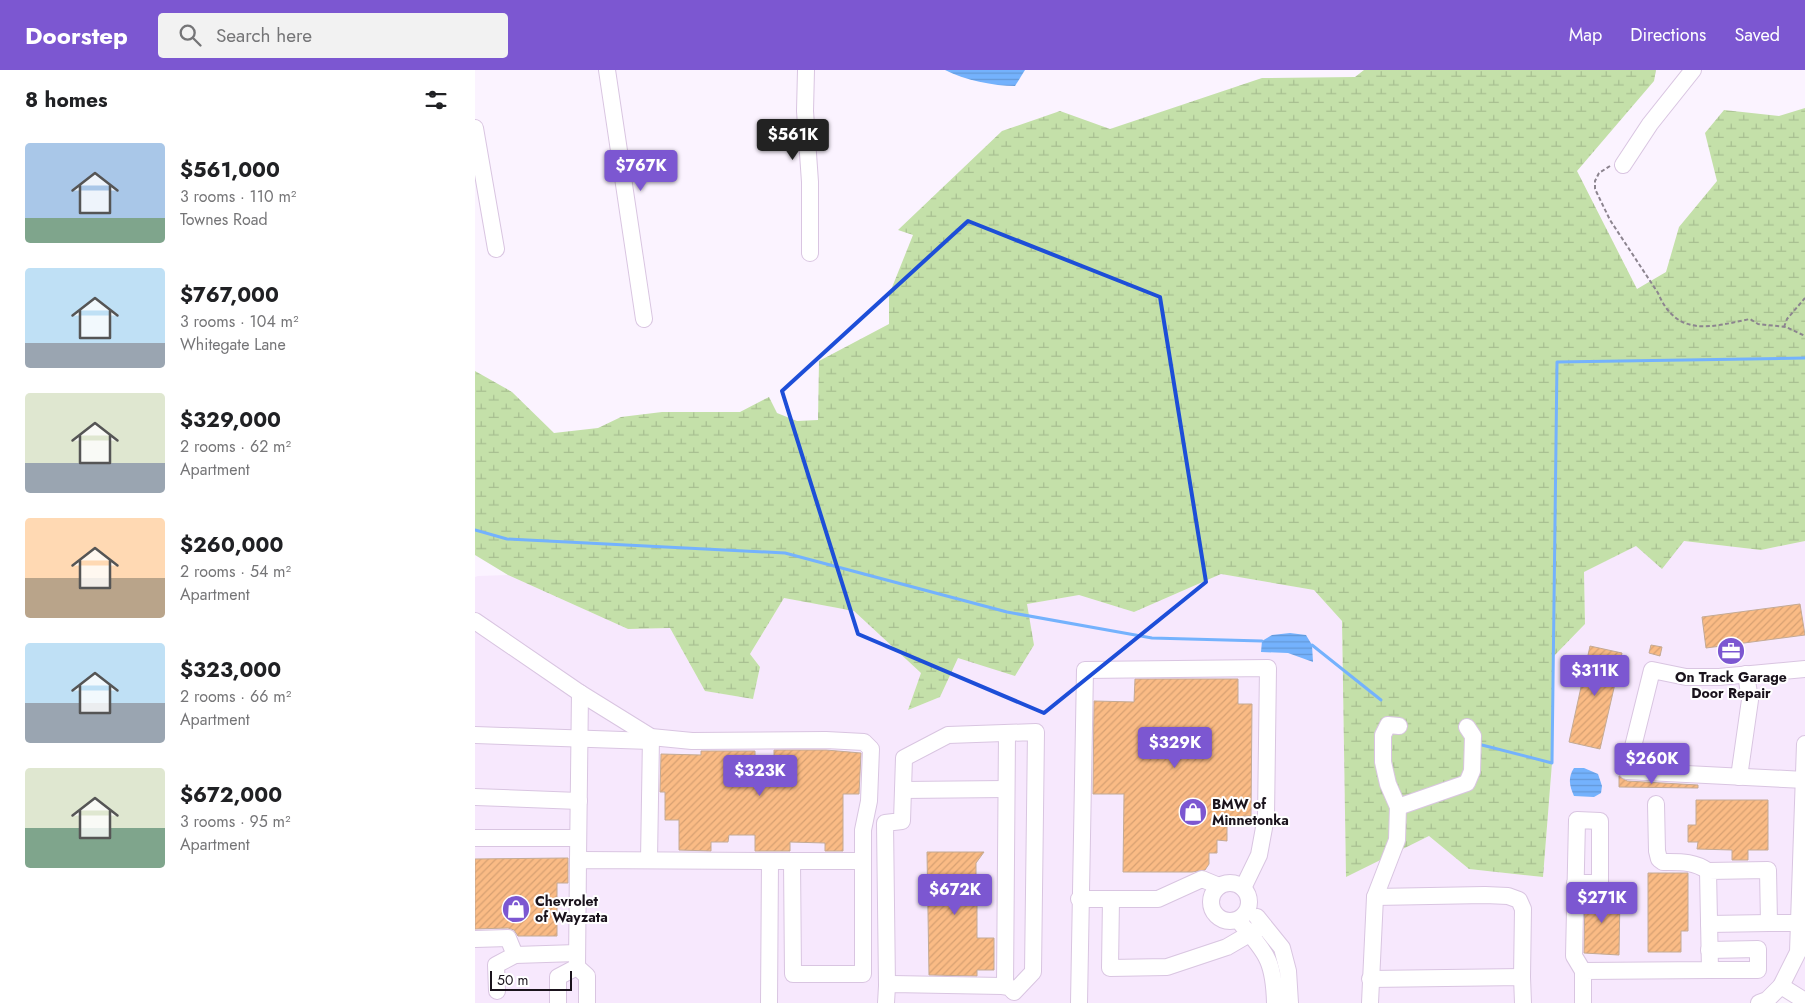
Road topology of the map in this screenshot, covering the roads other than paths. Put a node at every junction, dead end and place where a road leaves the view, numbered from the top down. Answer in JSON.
{"nodes":[{"id":1,"x":607,"y":70,"type":"edge"},
{"id":2,"x":806,"y":70,"type":"edge"},
{"id":3,"x":1693,"y":70,"type":"edge"},
{"id":4,"x":475,"y":128,"type":"edge"},
{"id":5,"x":1623,"y":165,"type":"road end"},
{"id":6,"x":496,"y":249,"type":"dead end"},
{"id":7,"x":810,"y":253,"type":"dead end"},
{"id":8,"x":644,"y":318,"type":"dead end"},
{"id":9,"x":475,"y":621,"type":"edge"},
{"id":10,"x":1805,"y":669,"type":"edge"},
{"id":11,"x":1746,"y":674,"type":"junction"},
{"id":12,"x":581,"y":693,"type":"junction"},
{"id":13,"x":1399,"y":726,"type":"dead end"},
{"id":14,"x":1467,"y":727,"type":"dead end"},
{"id":15,"x":1007,"y":733,"type":"junction"},
{"id":16,"x":475,"y":735,"type":"edge"},
{"id":17,"x":580,"y":739,"type":"junction"},
{"id":18,"x":651,"y":739,"type":"junction"},
{"id":19,"x":1805,"y":744,"type":"edge"},
{"id":20,"x":1739,"y":777,"type":"junction"},
{"id":21,"x":1804,"y":780,"type":"edge"},
{"id":22,"x":1006,"y":789,"type":"junction"},
{"id":23,"x":903,"y":790,"type":"junction"},
{"id":24,"x":475,"y":797,"type":"edge"},
{"id":25,"x":579,"y":801,"type":"junction"},
{"id":26,"x":1657,"y":804,"type":"dead end"},
{"id":27,"x":1398,"y":808,"type":"junction"},
{"id":28,"x":475,"y":838,"type":"edge"},
{"id":29,"x":578,"y":838,"type":"junction"},
{"id":30,"x":578,"y":860,"type":"junction"},
{"id":31,"x":649,"y":860,"type":"junction"},
{"id":32,"x":770,"y":861,"type":"junction"},
{"id":33,"x":792,"y":861,"type":"junction"},
{"id":34,"x":863,"y":861,"type":"junction"},
{"id":35,"x":1709,"y":870,"type":"junction"},
{"id":36,"x":1575,"y":883,"type":"dead end"},
{"id":37,"x":1219,"y":886,"type":"junction"},
{"id":38,"x":1243,"y":888,"type":"junction"},
{"id":39,"x":1375,"y":897,"type":"junction"},
{"id":40,"x":1079,"y":899,"type":"junction"},
{"id":41,"x":1111,"y":899,"type":"junction"},
{"id":42,"x":1249,"y":906,"type":"junction"},
{"id":43,"x":1237,"y":920,"type":"junction"},
{"id":44,"x":1769,"y":923,"type":"junction"},
{"id":45,"x":1803,"y":923,"type":"edge"},
{"id":46,"x":1709,"y":924,"type":"junction"},
{"id":47,"x":1256,"y":929,"type":"junction"},
{"id":48,"x":475,"y":939,"type":"edge"},
{"id":49,"x":1709,"y":950,"type":"junction"},
{"id":50,"x":515,"y":955,"type":"junction"},
{"id":51,"x":577,"y":960,"type":"junction"},
{"id":52,"x":1710,"y":970,"type":"junction"},
{"id":53,"x":1583,"y":971,"type":"junction"},
{"id":54,"x":1522,"y":977,"type":"junction"},
{"id":55,"x":1370,"y":979,"type":"junction"},
{"id":56,"x":887,"y":986,"type":"junction"},
{"id":57,"x":1781,"y":986,"type":"junction"},
{"id":58,"x":497,"y":991,"type":"dead end"},
{"id":59,"x":1011,"y":994,"type":"edge"},
{"id":60,"x":1805,"y":1001,"type":"edge"},
{"id":61,"x":558,"y":1003,"type":"edge"},
{"id":62,"x":587,"y":1003,"type":"edge"},
{"id":63,"x":769,"y":1003,"type":"edge"},
{"id":64,"x":886,"y":1003,"type":"edge"},
{"id":65,"x":1079,"y":1003,"type":"edge"},
{"id":66,"x":1275,"y":1003,"type":"edge"},
{"id":67,"x":1290,"y":1003,"type":"edge"},
{"id":68,"x":1370,"y":1003,"type":"edge"},
{"id":69,"x":1523,"y":1003,"type":"edge"},
{"id":70,"x":1583,"y":1003,"type":"edge"},
{"id":71,"x":1759,"y":1003,"type":"edge"}],
"edges":[{"from":1,"to":8,"type":"street"},
{"from":2,"to":7,"type":"street"},
{"from":3,"to":5,"type":"street"},
{"from":4,"to":6,"type":"street"},
{"from":9,"to":12,"type":"street"},
{"from":10,"to":11,"type":"street"},
{"from":11,"to":20,"type":"street"},
{"from":11,"to":20,"type":"street"},
{"from":12,"to":17,"type":"street"},
{"from":12,"to":18,"type":"street"},
{"from":13,"to":27,"type":"street"},
{"from":14,"to":27,"type":"street"},
{"from":15,"to":22,"type":"street"},
{"from":15,"to":23,"type":"street"},
{"from":15,"to":59,"type":"street"},
{"from":16,"to":17,"type":"street"},
{"from":17,"to":18,"type":"street"},
{"from":17,"to":25,"type":"street"},
{"from":18,"to":31,"type":"street"},
{"from":18,"to":34,"type":"street"},
{"from":19,"to":21,"type":"street"},
{"from":20,"to":21,"type":"street"},
{"from":21,"to":45,"type":"street"},
{"from":22,"to":23,"type":"street"},
{"from":22,"to":59,"type":"street"},
{"from":23,"to":56,"type":"street"},
{"from":24,"to":25,"type":"street"},
{"from":25,"to":29,"type":"street"},
{"from":26,"to":35,"type":"street"},
{"from":27,"to":39,"type":"street"},
{"from":28,"to":29,"type":"street"},
{"from":29,"to":30,"type":"street"},
{"from":30,"to":31,"type":"street"},
{"from":30,"to":51,"type":"street"},
{"from":31,"to":32,"type":"street"},
{"from":32,"to":33,"type":"street"},
{"from":32,"to":63,"type":"street"},
{"from":33,"to":34,"type":"street"},
{"from":33,"to":34,"type":"street"},
{"from":35,"to":44,"type":"street"},
{"from":35,"to":46,"type":"street"},
{"from":36,"to":53,"type":"street"},
{"from":37,"to":38,"type":"street"},
{"from":37,"to":41,"type":"street"},
{"from":37,"to":43,"type":"street"},
{"from":38,"to":40,"type":"street"},
{"from":38,"to":42,"type":"street"},
{"from":39,"to":54,"type":"street"},
{"from":39,"to":55,"type":"street"},
{"from":40,"to":41,"type":"street"},
{"from":40,"to":65,"type":"street"},
{"from":41,"to":47,"type":"street"},
{"from":42,"to":43,"type":"street"},
{"from":42,"to":47,"type":"street"},
{"from":43,"to":47,"type":"street"},
{"from":44,"to":45,"type":"street"},
{"from":44,"to":46,"type":"street"},
{"from":45,"to":57,"type":"street"},
{"from":46,"to":49,"type":"street"},
{"from":47,"to":66,"type":"street"},
{"from":47,"to":67,"type":"street"},
{"from":48,"to":50,"type":"street"},
{"from":49,"to":52,"type":"street"},
{"from":49,"to":52,"type":"street"},
{"from":50,"to":51,"type":"street"},
{"from":50,"to":58,"type":"street"},
{"from":51,"to":61,"type":"street"},
{"from":51,"to":62,"type":"street"},
{"from":52,"to":53,"type":"street"},
{"from":53,"to":70,"type":"street"},
{"from":54,"to":55,"type":"street"},
{"from":54,"to":69,"type":"street"},
{"from":55,"to":68,"type":"street"},
{"from":56,"to":59,"type":"street"},
{"from":56,"to":64,"type":"street"},
{"from":57,"to":60,"type":"street"},
{"from":57,"to":71,"type":"street"}]}
